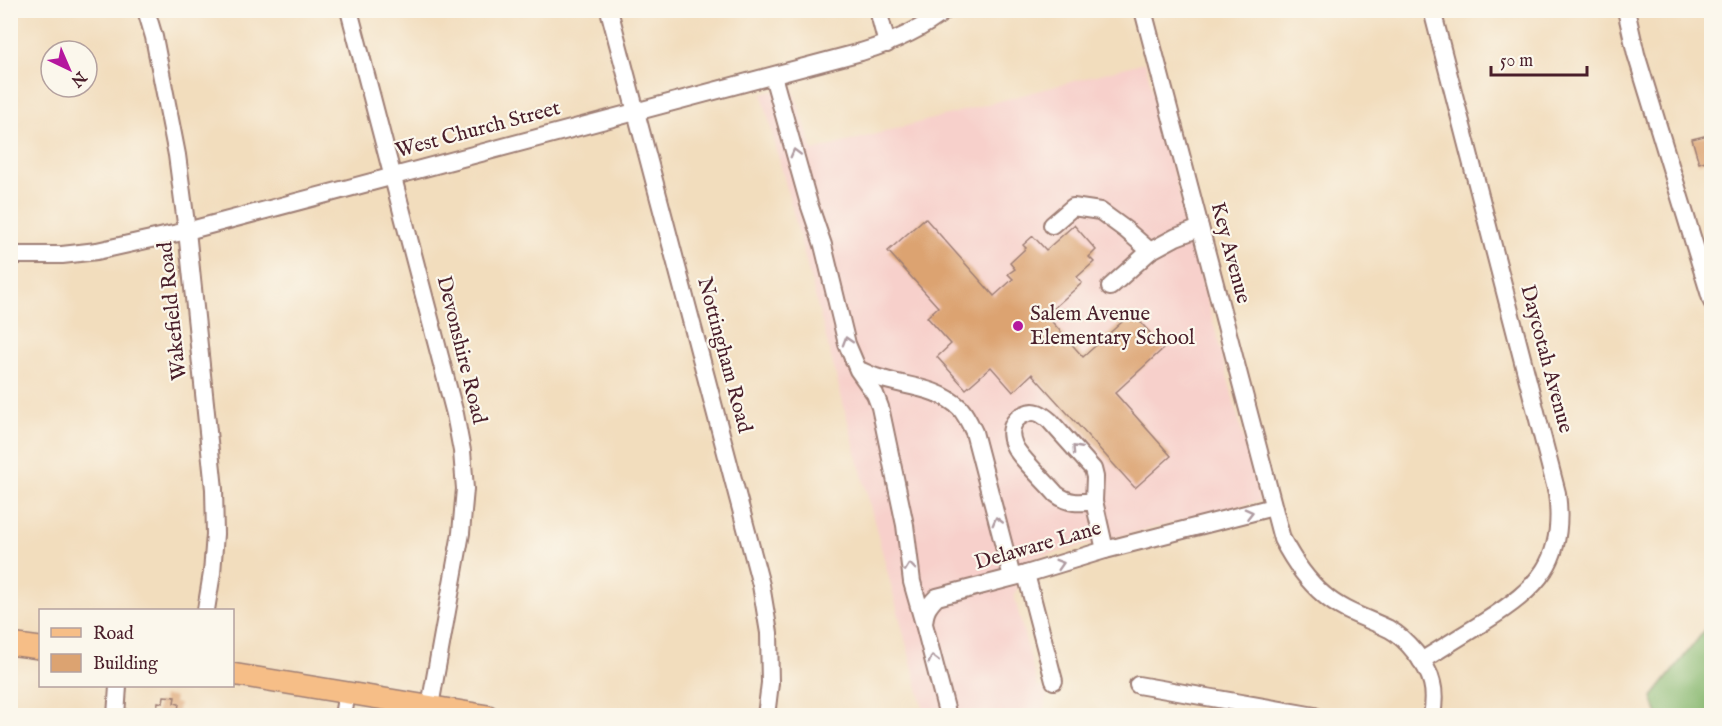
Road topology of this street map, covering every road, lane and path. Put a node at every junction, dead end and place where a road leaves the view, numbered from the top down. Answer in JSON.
{"nodes":[{"id":1,"x":146,"y":10,"type":"edge"},
{"id":2,"x":349,"y":10,"type":"edge"},
{"id":3,"x":609,"y":10,"type":"edge"},
{"id":4,"x":878,"y":10,"type":"edge"},
{"id":5,"x":946,"y":10,"type":"edge"},
{"id":6,"x":1143,"y":10,"type":"edge"},
{"id":7,"x":1432,"y":10,"type":"edge"},
{"id":8,"x":1626,"y":10,"type":"edge"},
{"id":9,"x":887,"y":44,"type":"junction"},
{"id":10,"x":773,"y":76,"type":"junction"},
{"id":11,"x":637,"y":112,"type":"junction"},
{"id":12,"x":394,"y":176,"type":"junction"},
{"id":13,"x":1052,"y":225,"type":"dead end"},
{"id":14,"x":1200,"y":228,"type":"junction"},
{"id":15,"x":187,"y":231,"type":"junction"},
{"id":16,"x":1150,"y":251,"type":"junction"},
{"id":17,"x":10,"y":255,"type":"edge"},
{"id":18,"x":1709,"y":283,"type":"edge"},
{"id":19,"x":1110,"y":287,"type":"dead end"},
{"id":20,"x":1712,"y":302,"type":"edge"},
{"id":21,"x":858,"y":370,"type":"junction"},
{"id":22,"x":1094,"y":501,"type":"junction"},
{"id":23,"x":1273,"y":507,"type":"junction"},
{"id":24,"x":1105,"y":550,"type":"junction"},
{"id":25,"x":1019,"y":576,"type":"junction"},
{"id":26,"x":206,"y":609,"type":"edge"},
{"id":27,"x":924,"y":624,"type":"junction"},
{"id":28,"x":10,"y":645,"type":"edge"},
{"id":29,"x":39,"y":648,"type":"edge"},
{"id":30,"x":1421,"y":661,"type":"junction"},
{"id":31,"x":234,"y":674,"type":"edge"},
{"id":32,"x":1054,"y":681,"type":"dead end"},
{"id":33,"x":1138,"y":685,"type":"dead end"},
{"id":34,"x":118,"y":687,"type":"edge"},
{"id":35,"x":347,"y":692,"type":"junction"},
{"id":36,"x":430,"y":706,"type":"junction"},
{"id":37,"x":116,"y":716,"type":"edge"},
{"id":38,"x":343,"y":716,"type":"edge"},
{"id":39,"x":488,"y":716,"type":"edge"},
{"id":40,"x":766,"y":716,"type":"edge"},
{"id":41,"x":948,"y":716,"type":"edge"},
{"id":42,"x":1315,"y":716,"type":"edge"},
{"id":43,"x":1432,"y":716,"type":"edge"}],
"edges":[{"from":1,"to":15,"type":"street","name":"Wakefield Road"},
{"from":2,"to":12,"type":"street","name":"Devonshire Road"},
{"from":3,"to":11,"type":"street","name":"Nottingham Road"},
{"from":4,"to":9,"type":"street"},
{"from":5,"to":9,"type":"street","name":"West Church Street"},
{"from":6,"to":14,"type":"street","name":"Key Avenue"},
{"from":7,"to":30,"type":"street","name":"Daycotah Avenue"},
{"from":8,"to":18,"type":"street"},
{"from":9,"to":10,"type":"street","name":"West Church Street"},
{"from":10,"to":11,"type":"street","name":"West Church Street"},
{"from":21,"to":10,"type":"street","one_way":true},
{"from":11,"to":12,"type":"street","name":"West Church Street"},
{"from":11,"to":40,"type":"street","name":"Nottingham Road"},
{"from":12,"to":15,"type":"street","name":"West Church Street"},
{"from":12,"to":36,"type":"street","name":"Devonshire Road"},
{"from":13,"to":16,"type":"street"},
{"from":14,"to":16,"type":"street"},
{"from":14,"to":23,"type":"street","name":"Key Avenue"},
{"from":15,"to":17,"type":"street","name":"West Church Street"},
{"from":15,"to":26,"type":"street","name":"Wakefield Road"},
{"from":16,"to":19,"type":"street"},
{"from":18,"to":20,"type":"street"},
{"from":25,"to":21,"type":"street","one_way":true},
{"from":27,"to":21,"type":"street","one_way":true},
{"from":22,"to":22,"type":"street","one_way":true},
{"from":22,"to":24,"type":"street"},
{"from":24,"to":23,"type":"street","name":"Delaware Lane","one_way":true},
{"from":23,"to":30,"type":"street","name":"Key Avenue"},
{"from":25,"to":24,"type":"street","name":"Delaware Lane","one_way":true},
{"from":25,"to":27,"type":"street","name":"Delaware Lane"},
{"from":25,"to":32,"type":"street"},
{"from":41,"to":27,"type":"street","one_way":true},
{"from":28,"to":29,"type":"main road"},
{"from":30,"to":43,"type":"street","name":"Key Avenue"},
{"from":31,"to":35,"type":"main road"},
{"from":33,"to":42,"type":"street"},
{"from":34,"to":37,"type":"street"},
{"from":35,"to":36,"type":"main road"},
{"from":35,"to":38,"type":"street"},
{"from":36,"to":39,"type":"main road"}]}
